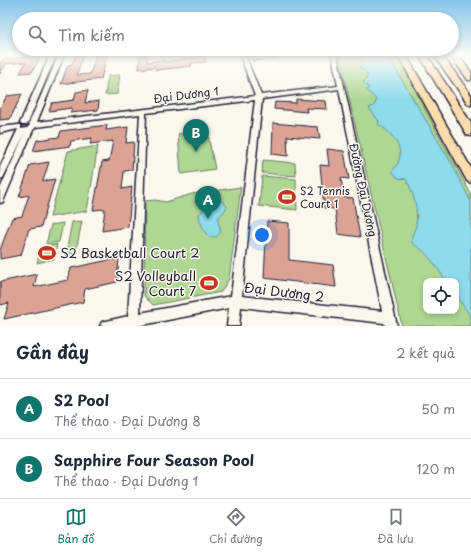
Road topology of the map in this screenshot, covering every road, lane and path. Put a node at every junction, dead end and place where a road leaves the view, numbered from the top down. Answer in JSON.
{"nodes":[{"id":1,"x":47,"y":70,"type":"edge"},
{"id":2,"x":54,"y":70,"type":"edge"},
{"id":3,"x":248,"y":70,"type":"edge"},
{"id":4,"x":338,"y":70,"type":"edge"},
{"id":5,"x":411,"y":70,"type":"edge"},
{"id":6,"x":432,"y":70,"type":"edge"},
{"id":7,"x":449,"y":70,"type":"edge"},
{"id":8,"x":342,"y":87,"type":"junction"},
{"id":9,"x":259,"y":97,"type":"junction"},
{"id":10,"x":471,"y":102,"type":"edge"},
{"id":11,"x":143,"y":112,"type":"junction"},
{"id":12,"x":27,"y":126,"type":"junction"},
{"id":13,"x":0,"y":130,"type":"edge"},
{"id":14,"x":471,"y":132,"type":"edge"},
{"id":15,"x":0,"y":176,"type":"edge"},
{"id":16,"x":471,"y":178,"type":"edge"},
{"id":17,"x":0,"y":199,"type":"edge"},
{"id":18,"x":236,"y":301,"type":"junction"},
{"id":19,"x":134,"y":319,"type":"junction"},
{"id":20,"x":390,"y":322,"type":"edge"},
{"id":21,"x":106,"y":326,"type":"edge"},
{"id":22,"x":233,"y":326,"type":"edge"}],
"edges":[{"from":1,"to":12,"type":"street"},
{"from":2,"to":12,"type":"street"},
{"from":3,"to":9,"type":"street"},
{"from":4,"to":8,"type":"street","name":"Đường Đại Dương"},
{"from":5,"to":16,"type":"main road"},
{"from":6,"to":14,"type":"highway"},
{"from":7,"to":10,"type":"highway"},
{"from":8,"to":9,"type":"street","name":"Đại Dương 1"},
{"from":8,"to":20,"type":"street","name":"Đường Đại Dương"},
{"from":9,"to":11,"type":"street","name":"Đại Dương 1"},
{"from":9,"to":18,"type":"street"},
{"from":11,"to":12,"type":"street","name":"Đại Dương 1"},
{"from":11,"to":19,"type":"street"},
{"from":12,"to":13,"type":"street","name":"Đại Dương 1"},
{"from":12,"to":15,"type":"street"},
{"from":12,"to":17,"type":"street"},
{"from":18,"to":19,"type":"street","name":"Đại Dương 2"},
{"from":18,"to":20,"type":"street","name":"Đại Dương 2"},
{"from":18,"to":22,"type":"street"},
{"from":19,"to":21,"type":"street","name":"Đại Dương 2"}]}
